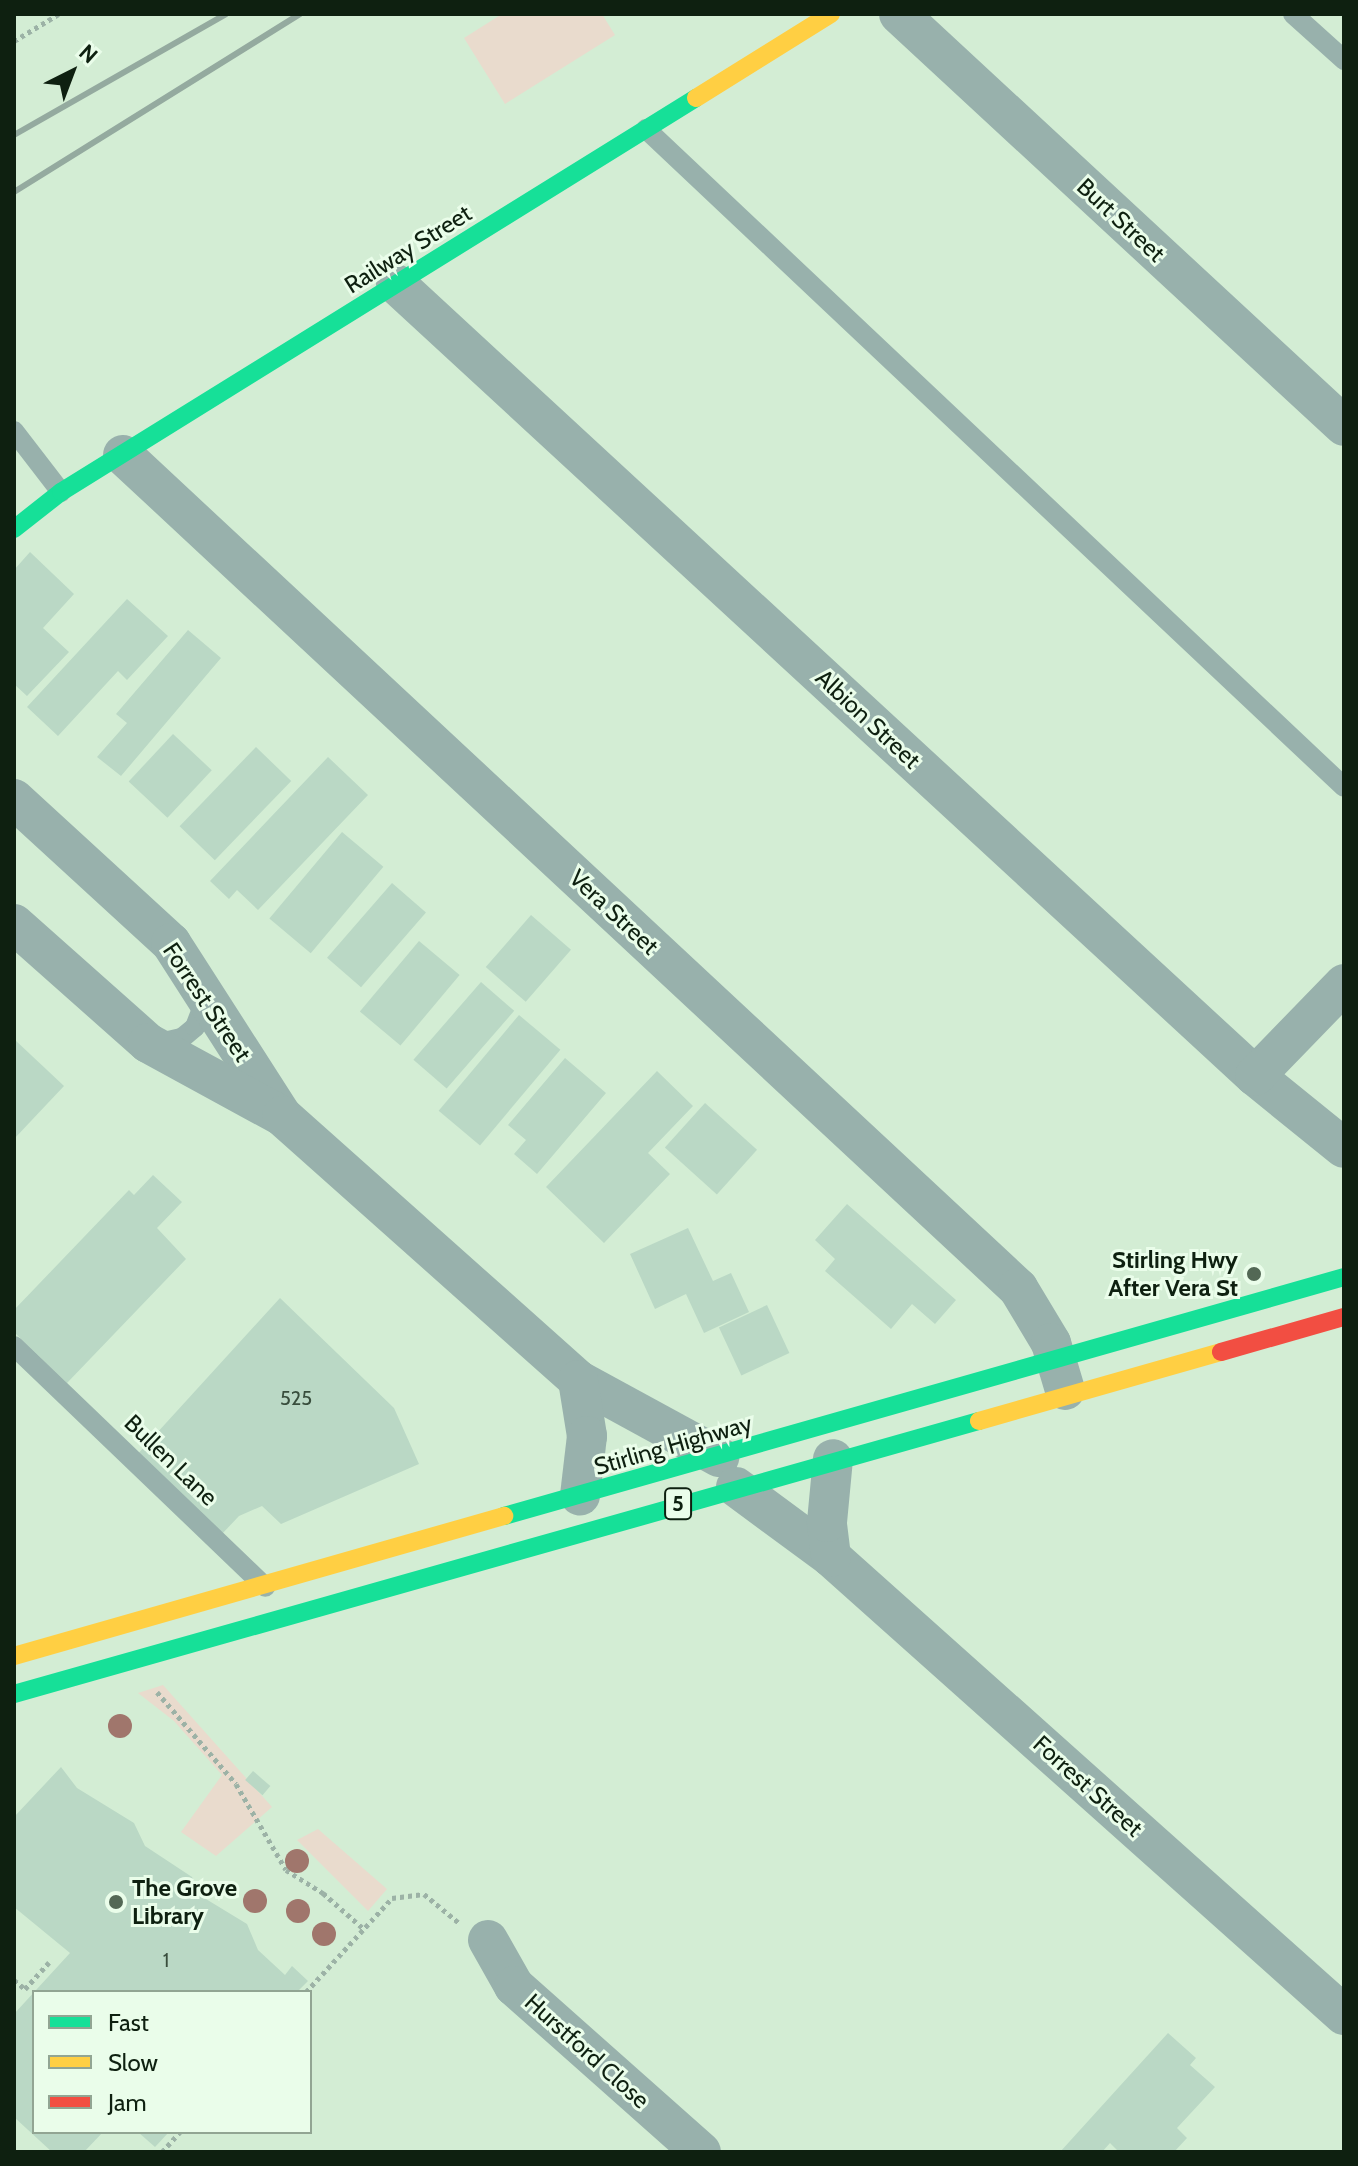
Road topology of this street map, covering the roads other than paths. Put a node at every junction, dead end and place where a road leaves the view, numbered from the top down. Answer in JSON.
{"nodes":[{"id":1,"x":831,"y":14,"type":"edge"},
{"id":2,"x":899,"y":14,"type":"edge"},
{"id":3,"x":1293,"y":14,"type":"edge"},
{"id":4,"x":1344,"y":60,"type":"edge"},
{"id":5,"x":646,"y":129,"type":"junction"},
{"id":6,"x":396,"y":284,"type":"junction"},
{"id":7,"x":1344,"y":426,"type":"edge"},
{"id":8,"x":14,"y":431,"type":"edge"},
{"id":9,"x":123,"y":455,"type":"junction"},
{"id":10,"x":61,"y":492,"type":"junction"},
{"id":11,"x":14,"y":529,"type":"edge"},
{"id":12,"x":1344,"y":787,"type":"edge"},
{"id":13,"x":14,"y":799,"type":"edge"},
{"id":14,"x":14,"y":924,"type":"edge"},
{"id":15,"x":1344,"y":984,"type":"edge"},
{"id":16,"x":207,"y":995,"type":"junction"},
{"id":17,"x":148,"y":1043,"type":"junction"},
{"id":18,"x":1255,"y":1076,"type":"junction"},
{"id":19,"x":282,"y":1116,"type":"junction"},
{"id":20,"x":1344,"y":1148,"type":"edge"},
{"id":21,"x":1344,"y":1277,"type":"edge"},
{"id":22,"x":1344,"y":1317,"type":"edge"},
{"id":23,"x":14,"y":1346,"type":"edge"},
{"id":24,"x":1061,"y":1378,"type":"junction"},
{"id":25,"x":578,"y":1380,"type":"junction"},
{"id":26,"x":833,"y":1459,"type":"junction"},
{"id":27,"x":727,"y":1472,"type":"junction"},
{"id":28,"x":580,"y":1496,"type":"junction"},
{"id":29,"x":831,"y":1557,"type":"junction"},
{"id":30,"x":264,"y":1584,"type":"junction"},
{"id":31,"x":284,"y":1619,"type":"junction"},
{"id":32,"x":14,"y":1656,"type":"edge"},
{"id":33,"x":14,"y":1694,"type":"edge"},
{"id":34,"x":488,"y":1940,"type":"dead end"},
{"id":35,"x":1344,"y":2015,"type":"edge"},
{"id":36,"x":701,"y":2152,"type":"edge"}],
"edges":[{"from":1,"to":5,"type":"main road","name":"Railway Street"},
{"from":2,"to":7,"type":"street","name":"Burt Street"},
{"from":3,"to":4,"type":"lane"},
{"from":5,"to":6,"type":"main road","name":"Railway Street"},
{"from":5,"to":12,"type":"lane"},
{"from":6,"to":9,"type":"main road","name":"Railway Street"},
{"from":6,"to":18,"type":"street","name":"Albion Street"},
{"from":8,"to":10,"type":"lane"},
{"from":9,"to":10,"type":"main road","name":"Railway Street"},
{"from":9,"to":24,"type":"street","name":"Vera Street"},
{"from":10,"to":11,"type":"main road","name":"Railway Street"},
{"from":13,"to":16,"type":"street","name":"Forrest Street"},
{"from":14,"to":17,"type":"street","name":"Forrest Street"},
{"from":15,"to":18,"type":"street"},
{"from":16,"to":17,"type":"lane"},
{"from":16,"to":19,"type":"street","name":"Forrest Street"},
{"from":17,"to":19,"type":"street","name":"Forrest Street"},
{"from":18,"to":20,"type":"street","name":"Albion Street"},
{"from":19,"to":25,"type":"street","name":"Forrest Street"},
{"from":21,"to":24,"type":"main road","name":"Stirling Highway","number":"5"},
{"from":22,"to":24,"type":"main road","name":"Stirling Highway","number":"5"},
{"from":23,"to":30,"type":"lane","name":"Bullen Lane"},
{"from":24,"to":26,"type":"main road","name":"Stirling Highway","number":"5"},
{"from":24,"to":27,"type":"main road","name":"Stirling Highway","number":"5"},
{"from":25,"to":27,"type":"street","name":"Forrest Street"},
{"from":25,"to":28,"type":"street"},
{"from":26,"to":27,"type":"main road","name":"Stirling Highway","number":"5"},
{"from":26,"to":29,"type":"street"},
{"from":27,"to":28,"type":"main road","name":"Stirling Highway","number":"5"},
{"from":27,"to":29,"type":"street","name":"Forrest Street"},
{"from":27,"to":31,"type":"main road","name":"Stirling Highway","number":"5"},
{"from":28,"to":30,"type":"main road","name":"Stirling Highway","number":"5"},
{"from":29,"to":35,"type":"street","name":"Forrest Street"},
{"from":30,"to":31,"type":"lane","name":"Bullen Lane"},
{"from":30,"to":32,"type":"main road","name":"Stirling Highway","number":"5"},
{"from":31,"to":33,"type":"main road","name":"Stirling Highway","number":"5"},
{"from":34,"to":36,"type":"street","name":"Hurstford Close"}]}
